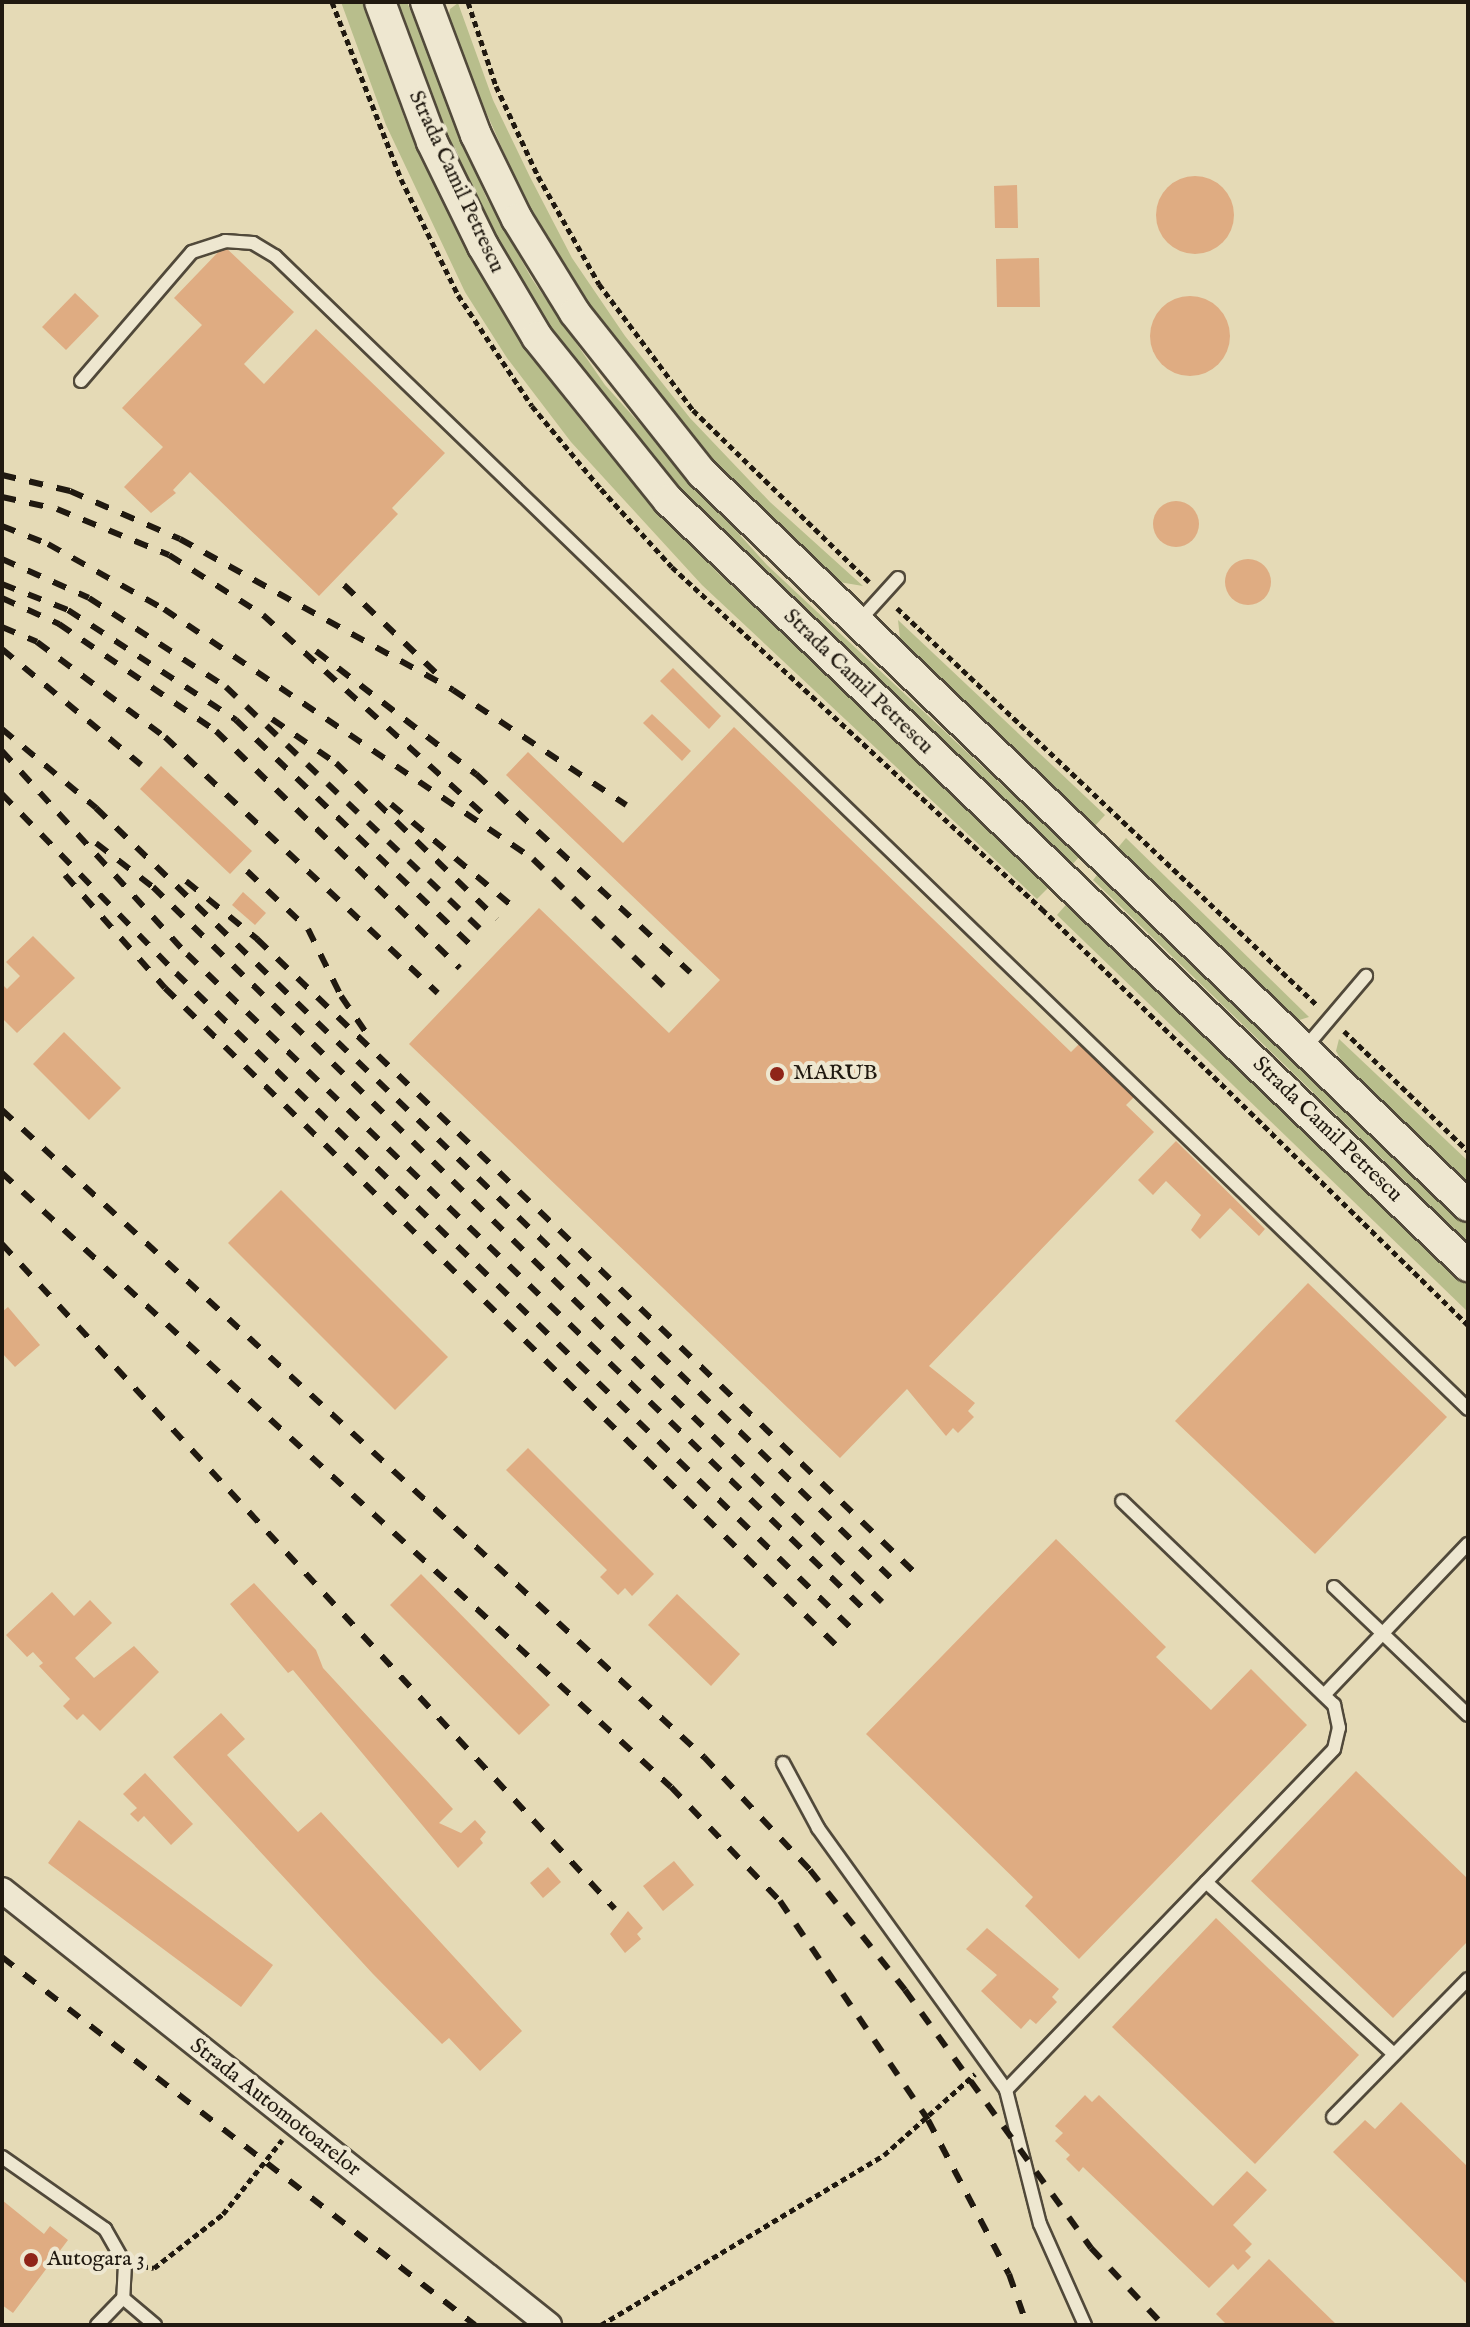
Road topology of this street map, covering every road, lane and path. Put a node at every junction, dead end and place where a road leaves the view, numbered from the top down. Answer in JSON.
{"nodes":[{"id":1,"x":380,"y":2,"type":"edge"},
{"id":2,"x":426,"y":2,"type":"edge"},
{"id":3,"x":468,"y":2,"type":"edge"},
{"id":4,"x":81,"y":381,"type":"dead end"},
{"id":5,"x":898,"y":578,"type":"dead end"},
{"id":6,"x":882,"y":594,"type":"junction"},
{"id":7,"x":857,"y":623,"type":"junction"},
{"id":8,"x":1366,"y":976,"type":"dead end"},
{"id":9,"x":1331,"y":1019,"type":"junction"},
{"id":10,"x":1304,"y":1049,"type":"junction"},
{"id":11,"x":1468,"y":1151,"type":"edge"},
{"id":12,"x":1468,"y":1206,"type":"edge"},
{"id":13,"x":1468,"y":1266,"type":"edge"},
{"id":14,"x":1468,"y":1409,"type":"edge"},
{"id":15,"x":1122,"y":1501,"type":"dead end"},
{"id":16,"x":1468,"y":1544,"type":"edge"},
{"id":17,"x":1334,"y":1587,"type":"dead end"},
{"id":18,"x":1382,"y":1634,"type":"junction"},
{"id":19,"x":1324,"y":1695,"type":"junction"},
{"id":20,"x":1468,"y":1715,"type":"edge"},
{"id":21,"x":783,"y":1763,"type":"dead end"},
{"id":22,"x":1206,"y":1882,"type":"junction"},
{"id":23,"x":2,"y":1890,"type":"edge"},
{"id":24,"x":1468,"y":1979,"type":"edge"},
{"id":25,"x":1394,"y":2054,"type":"junction"},
{"id":26,"x":987,"y":2062,"type":"junction"},
{"id":27,"x":1006,"y":2090,"type":"junction"},
{"id":28,"x":1333,"y":2117,"type":"dead end"},
{"id":29,"x":295,"y":2123,"type":"junction"},
{"id":30,"x":2,"y":2157,"type":"edge"},
{"id":31,"x":125,"y":2264,"type":"junction"},
{"id":32,"x":123,"y":2298,"type":"junction"},
{"id":33,"x":97,"y":2325,"type":"edge"},
{"id":34,"x":155,"y":2325,"type":"edge"},
{"id":35,"x":549,"y":2325,"type":"edge"},
{"id":36,"x":601,"y":2325,"type":"edge"},
{"id":37,"x":1085,"y":2325,"type":"edge"}],
"edges":[{"from":1,"to":13,"type":"street","name":"Strada Camil Petrescu"},
{"from":2,"to":7,"type":"street","name":"Strada Camil Petrescu"},
{"from":3,"to":6,"type":"path"},
{"from":4,"to":14,"type":"lane"},
{"from":5,"to":6,"type":"lane"},
{"from":6,"to":7,"type":"lane"},
{"from":6,"to":9,"type":"path"},
{"from":7,"to":10,"type":"street","name":"Strada Camil Petrescu"},
{"from":8,"to":9,"type":"lane"},
{"from":9,"to":10,"type":"lane"},
{"from":9,"to":11,"type":"path"},
{"from":10,"to":12,"type":"street","name":"Strada Camil Petrescu"},
{"from":15,"to":19,"type":"lane"},
{"from":16,"to":18,"type":"lane"},
{"from":17,"to":18,"type":"lane"},
{"from":18,"to":19,"type":"lane"},
{"from":18,"to":20,"type":"lane"},
{"from":19,"to":22,"type":"lane"},
{"from":21,"to":26,"type":"lane"},
{"from":22,"to":25,"type":"lane"},
{"from":22,"to":27,"type":"lane"},
{"from":23,"to":29,"type":"street","name":"Strada Automotoarelor"},
{"from":24,"to":25,"type":"lane"},
{"from":25,"to":28,"type":"lane"},
{"from":26,"to":27,"type":"lane"},
{"from":26,"to":36,"type":"path"},
{"from":27,"to":37,"type":"lane"},
{"from":29,"to":31,"type":"path"},
{"from":29,"to":35,"type":"street","name":"Strada Automotoarelor"},
{"from":30,"to":31,"type":"lane"},
{"from":31,"to":32,"type":"lane"},
{"from":32,"to":33,"type":"lane"},
{"from":32,"to":34,"type":"lane"}]}
